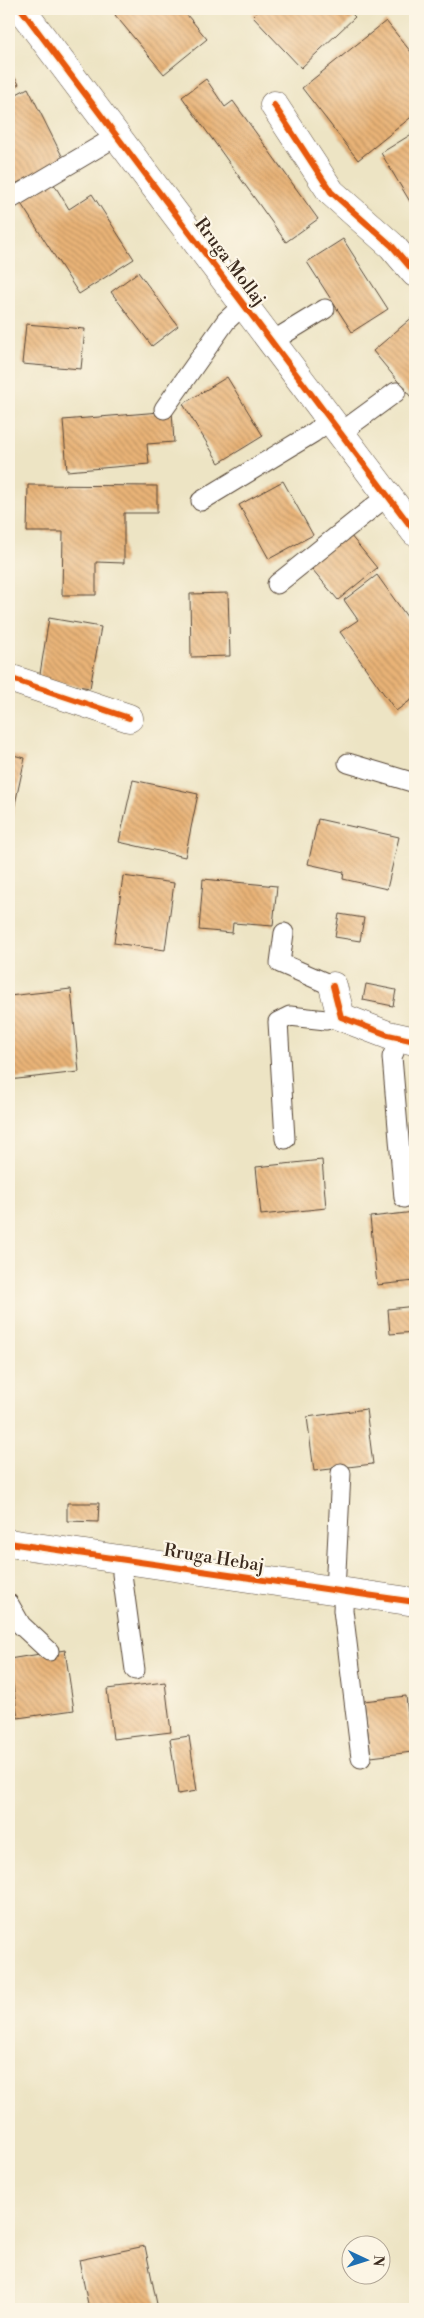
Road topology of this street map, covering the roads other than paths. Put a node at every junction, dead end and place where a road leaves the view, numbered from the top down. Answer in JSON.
{"nodes":[{"id":1,"x":21,"y":9,"type":"edge"},
{"id":2,"x":274,"y":105,"type":"dead end"},
{"id":3,"x":117,"y":136,"type":"junction"},
{"id":4,"x":9,"y":200,"type":"edge"},
{"id":5,"x":415,"y":273,"type":"edge"},
{"id":6,"x":243,"y":305,"type":"junction"},
{"id":7,"x":325,"y":309,"type":"dead end"},
{"id":8,"x":271,"y":342,"type":"junction"},
{"id":9,"x":396,"y":392,"type":"dead end"},
{"id":10,"x":164,"y":409,"type":"dead end"},
{"id":11,"x":335,"y":427,"type":"junction"},
{"id":12,"x":387,"y":496,"type":"junction"},
{"id":13,"x":201,"y":501,"type":"dead end"},
{"id":14,"x":415,"y":532,"type":"edge"},
{"id":15,"x":277,"y":584,"type":"dead end"},
{"id":16,"x":9,"y":678,"type":"edge"},
{"id":17,"x":129,"y":718,"type":"dead end"},
{"id":18,"x":348,"y":763,"type":"dead end"},
{"id":19,"x":415,"y":783,"type":"edge"},
{"id":20,"x":284,"y":933,"type":"dead end"},
{"id":21,"x":333,"y":986,"type":"joint"},
{"id":22,"x":341,"y":1017,"type":"junction"},
{"id":23,"x":408,"y":1040,"type":"edge"},
{"id":24,"x":285,"y":1139,"type":"dead end"},
{"id":25,"x":404,"y":1198,"type":"dead end"},
{"id":26,"x":341,"y":1473,"type":"dead end"},
{"id":27,"x":9,"y":1542,"type":"edge"},
{"id":28,"x":123,"y":1559,"type":"junction"},
{"id":29,"x":340,"y":1591,"type":"junction"},
{"id":30,"x":415,"y":1602,"type":"edge"},
{"id":31,"x":9,"y":1604,"type":"edge"},
{"id":32,"x":49,"y":1650,"type":"dead end"},
{"id":33,"x":135,"y":1670,"type":"dead end"},
{"id":34,"x":361,"y":1758,"type":"dead end"}],
"edges":[{"from":1,"to":3,"type":"street","name":"Rruga Mollaj"},
{"from":2,"to":5,"type":"street"},
{"from":3,"to":4,"type":"lane"},
{"from":3,"to":6,"type":"street","name":"Rruga Mollaj"},
{"from":6,"to":8,"type":"street","name":"Rruga Mollaj"},
{"from":6,"to":10,"type":"lane"},
{"from":7,"to":8,"type":"lane"},
{"from":8,"to":11,"type":"street","name":"Rruga Mollaj"},
{"from":9,"to":11,"type":"lane"},
{"from":11,"to":12,"type":"street","name":"Rruga Mollaj"},
{"from":11,"to":13,"type":"lane"},
{"from":12,"to":14,"type":"street","name":"Rruga Mollaj"},
{"from":12,"to":15,"type":"lane"},
{"from":16,"to":17,"type":"street"},
{"from":18,"to":19,"type":"lane"},
{"from":20,"to":21,"type":"lane"},
{"from":21,"to":22,"type":"street"},
{"from":22,"to":23,"type":"street"},
{"from":22,"to":24,"type":"lane"},
{"from":23,"to":25,"type":"lane"},
{"from":26,"to":29,"type":"lane"},
{"from":27,"to":28,"type":"street","name":"Rruga Hebaj"},
{"from":28,"to":29,"type":"street","name":"Rruga Hebaj"},
{"from":28,"to":33,"type":"lane"},
{"from":29,"to":30,"type":"street","name":"Rruga Hebaj"},
{"from":29,"to":34,"type":"lane"},
{"from":31,"to":32,"type":"lane"}]}
